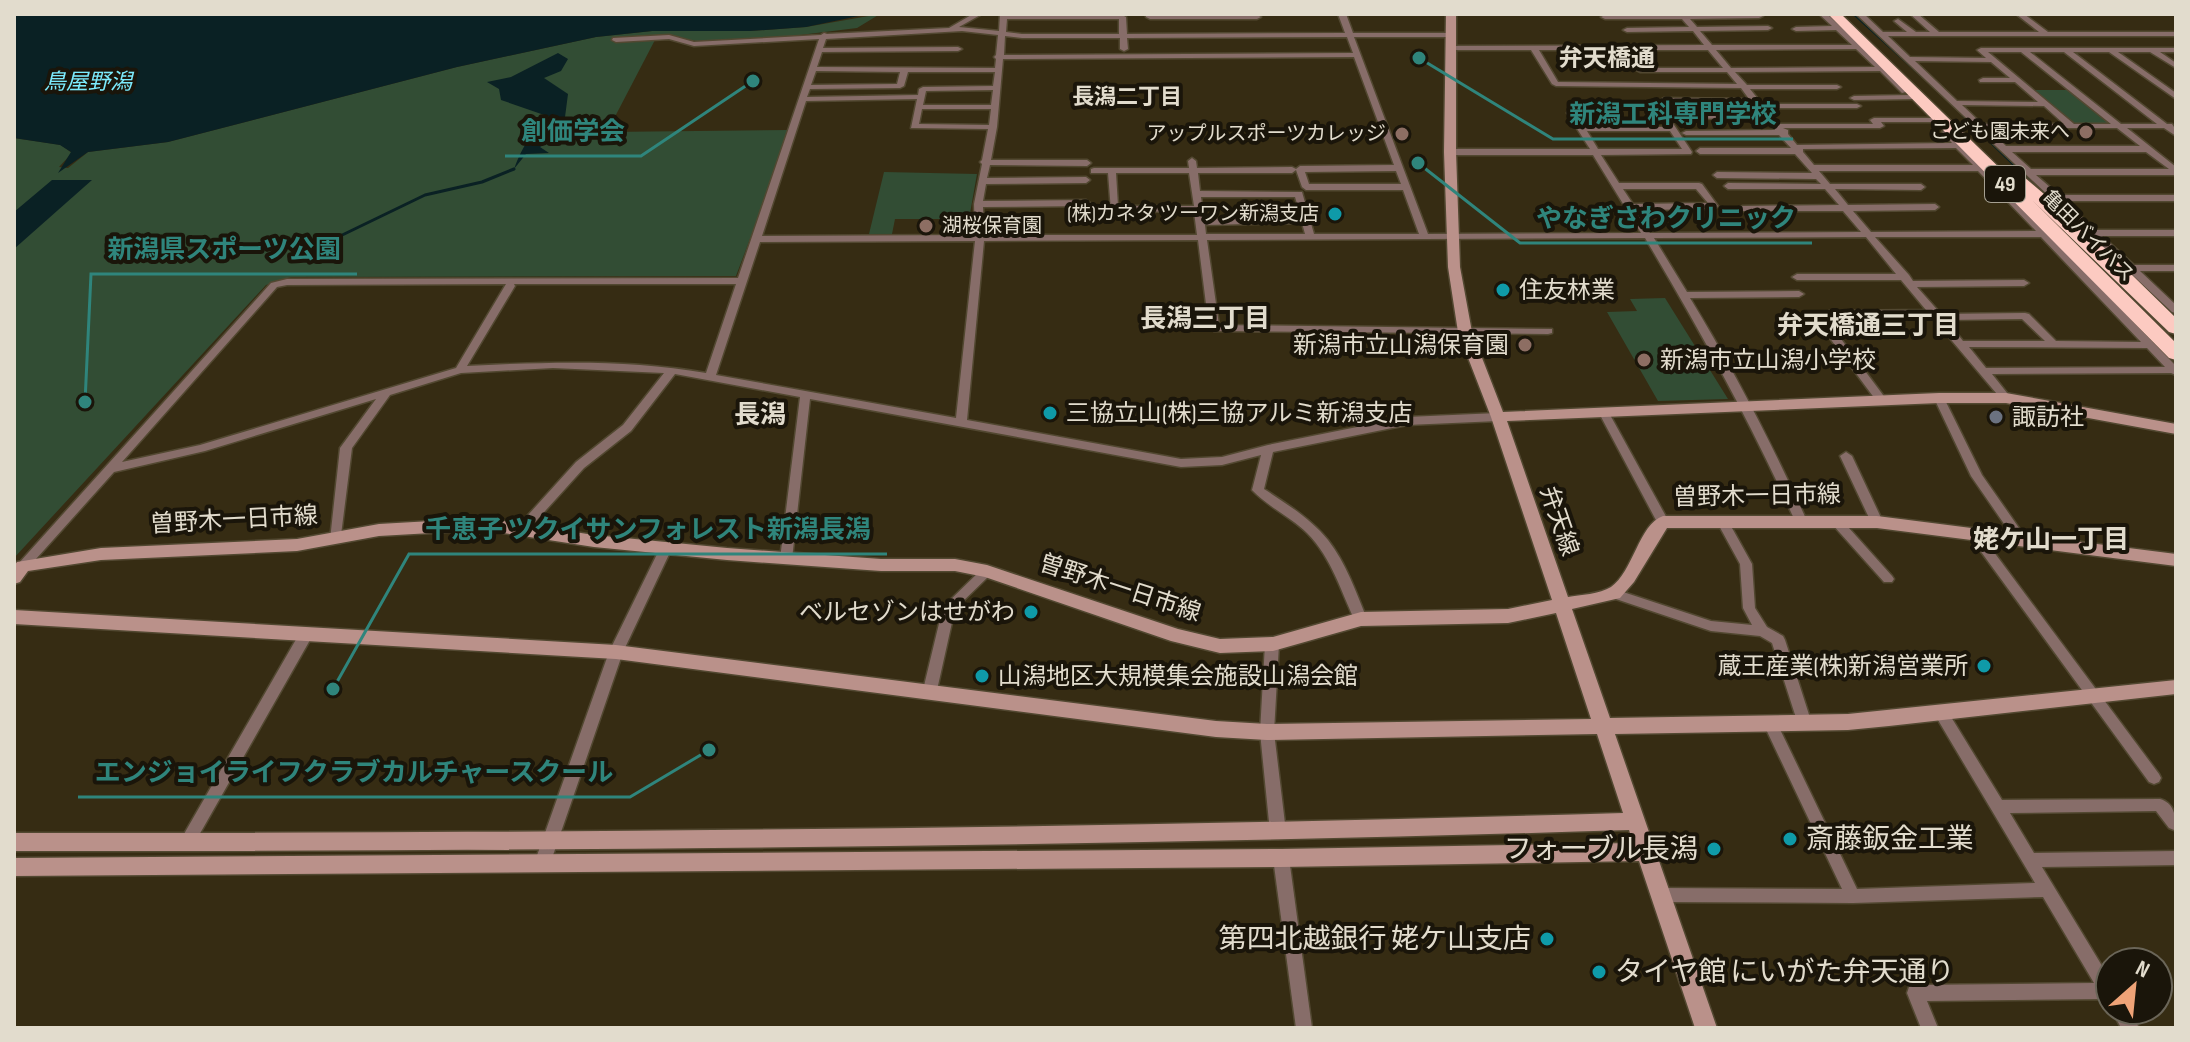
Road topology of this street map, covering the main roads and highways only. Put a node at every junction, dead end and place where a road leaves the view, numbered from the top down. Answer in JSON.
{"nodes":[{"id":1,"x":1451,"y":14,"type":"edge"},
{"id":2,"x":1847,"y":14,"type":"edge"},
{"id":3,"x":1836,"y":21,"type":"edge"},
{"id":4,"x":2019,"y":173,"type":"junction"},
{"id":5,"x":2176,"y":328,"type":"edge"},
{"id":6,"x":2176,"y":341,"type":"edge"},
{"id":7,"x":2175,"y":365,"type":"edge"},
{"id":8,"x":1498,"y":417,"type":"junction"},
{"id":9,"x":2176,"y":429,"type":"edge"},
{"id":10,"x":2176,"y":560,"type":"edge"},
{"id":11,"x":18,"y":572,"type":"edge"},
{"id":12,"x":1561,"y":606,"type":"junction"},
{"id":13,"x":14,"y":617,"type":"edge"},
{"id":14,"x":2176,"y":687,"type":"edge"},
{"id":15,"x":1603,"y":727,"type":"junction"},
{"id":16,"x":1634,"y":821,"type":"junction"},
{"id":17,"x":14,"y":842,"type":"edge"},
{"id":18,"x":1645,"y":852,"type":"junction"},
{"id":19,"x":14,"y":867,"type":"edge"},
{"id":20,"x":1706,"y":1028,"type":"edge"}],
"edges":[{"from":1,"to":8,"type":"main road","name":"弁天線"},
{"from":2,"to":4,"type":"highway","name":"亀田バイパス","number":"49"},
{"from":3,"to":7,"type":"highway","name":"亀田バイパス","number":"49"},
{"from":4,"to":5,"type":"highway"},
{"from":4,"to":6,"type":"highway","name":"亀田バイパス","number":"49"},
{"from":8,"to":9,"type":"main road"},
{"from":8,"to":12,"type":"main road","name":"弁天線"},
{"from":10,"to":12,"type":"main road","name":"曽野木一日市線"},
{"from":11,"to":12,"type":"main road","name":"曽野木一日市線"},
{"from":12,"to":15,"type":"main road","name":"弁天線"},
{"from":13,"to":15,"type":"main road"},
{"from":14,"to":15,"type":"main road"},
{"from":15,"to":16,"type":"main road","name":"弁天線"},
{"from":16,"to":17,"type":"main road"},
{"from":16,"to":18,"type":"main road","name":"弁天線"},
{"from":18,"to":19,"type":"main road"},
{"from":18,"to":20,"type":"main road","name":"弁天線"}]}
